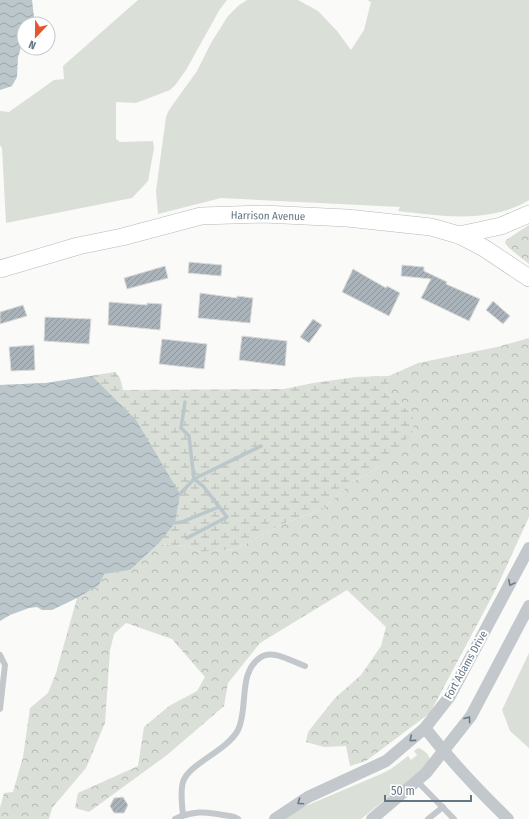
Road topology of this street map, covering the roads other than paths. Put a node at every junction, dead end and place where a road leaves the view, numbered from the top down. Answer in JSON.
{"nodes":[{"id":1,"x":529,"y":214,"type":"edge"},
{"id":2,"x":459,"y":235,"type":"junction"},
{"id":3,"x":0,"y":269,"type":"edge"},
{"id":4,"x":529,"y":278,"type":"edge"},
{"id":5,"x":529,"y":548,"type":"edge"},
{"id":6,"x":529,"y":606,"type":"edge"},
{"id":7,"x":0,"y":655,"type":"edge"},
{"id":8,"x":304,"y":666,"type":"dead end"},
{"id":9,"x":0,"y":709,"type":"edge"},
{"id":10,"x":425,"y":728,"type":"junction"},
{"id":11,"x":444,"y":750,"type":"junction"},
{"id":12,"x":417,"y":780,"type":"junction"},
{"id":13,"x":443,"y":807,"type":"junction"},
{"id":14,"x":183,"y":815,"type":"junction"},
{"id":15,"x":175,"y":819,"type":"edge"},
{"id":16,"x":238,"y":819,"type":"edge"},
{"id":17,"x":275,"y":819,"type":"edge"},
{"id":18,"x":372,"y":819,"type":"edge"},
{"id":19,"x":428,"y":819,"type":"edge"},
{"id":20,"x":454,"y":819,"type":"edge"},
{"id":21,"x":508,"y":819,"type":"edge"}],
"edges":[{"from":1,"to":2,"type":"main road"},
{"from":2,"to":3,"type":"main road","name":"Harrison Avenue"},
{"from":2,"to":4,"type":"main road","name":"Harrison Avenue"},
{"from":5,"to":10,"type":"street","name":"Fort Adams Drive","one_way":true},
{"from":11,"to":6,"type":"street","one_way":true},
{"from":7,"to":9,"type":"lane"},
{"from":8,"to":14,"type":"lane"},
{"from":10,"to":11,"type":"street"},
{"from":10,"to":17,"type":"street","name":"Fort Adams Drive","one_way":true},
{"from":11,"to":12,"type":"street"},
{"from":11,"to":21,"type":"street"},
{"from":12,"to":13,"type":"lane"},
{"from":12,"to":18,"type":"street"},
{"from":13,"to":19,"type":"lane"},
{"from":13,"to":20,"type":"lane"},
{"from":14,"to":15,"type":"lane"},
{"from":14,"to":16,"type":"lane"}]}
